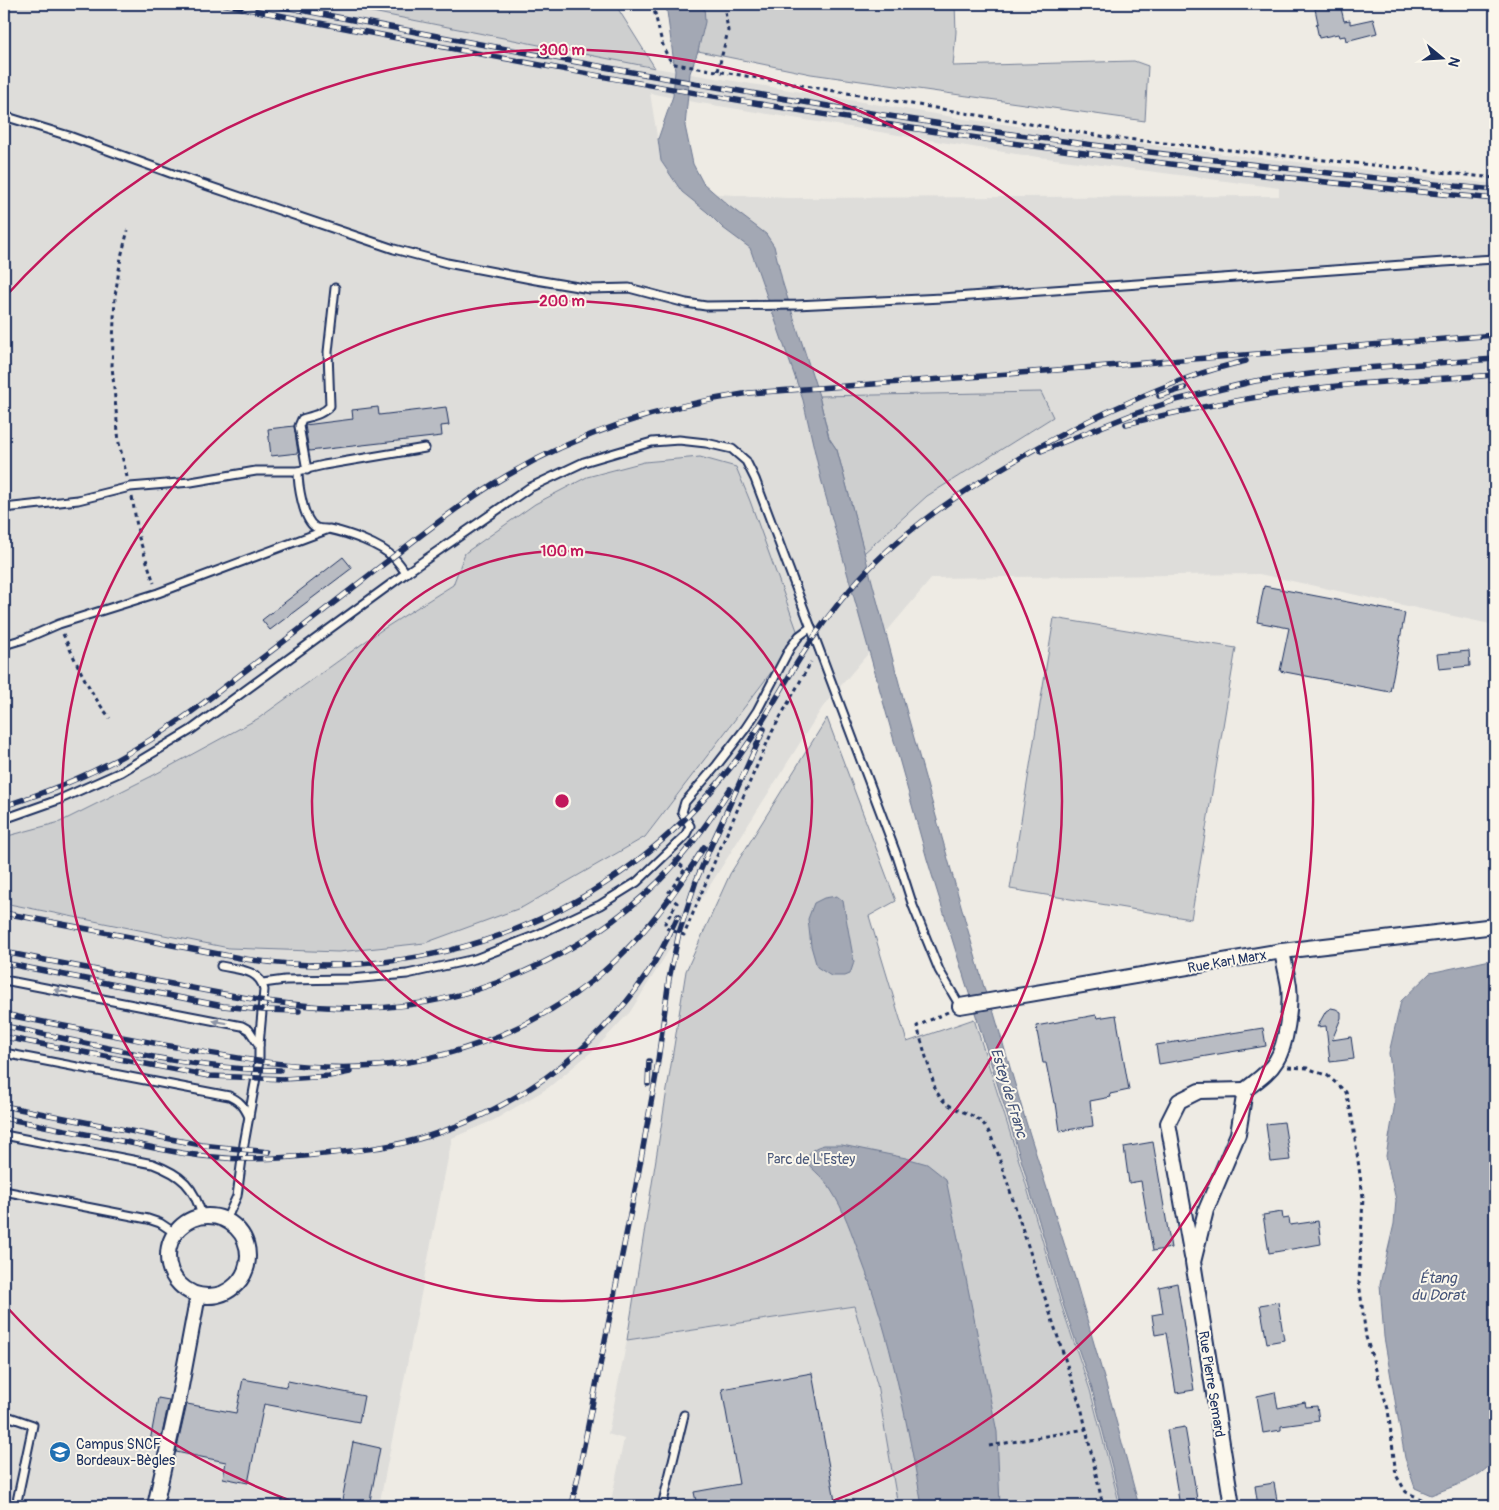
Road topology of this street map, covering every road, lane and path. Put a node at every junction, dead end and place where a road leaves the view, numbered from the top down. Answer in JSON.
{"nodes":[{"id":1,"x":652,"y":4,"type":"edge"},
{"id":2,"x":724,"y":4,"type":"edge"},
{"id":3,"x":718,"y":71,"type":"junction"},
{"id":4,"x":4,"y":116,"type":"edge"},
{"id":5,"x":1495,"y":178,"type":"edge"},
{"id":6,"x":128,"y":230,"type":"dead end"},
{"id":7,"x":1495,"y":259,"type":"edge"},
{"id":8,"x":335,"y":288,"type":"dead end"},
{"id":9,"x":425,"y":448,"type":"dead end"},
{"id":10,"x":306,"y":470,"type":"junction"},
{"id":11,"x":298,"y":471,"type":"junction"},
{"id":12,"x":130,"y":487,"type":"junction"},
{"id":13,"x":4,"y":508,"type":"edge"},
{"id":14,"x":329,"y":529,"type":"junction"},
{"id":15,"x":406,"y":573,"type":"junction"},
{"id":16,"x":158,"y":593,"type":"junction"},
{"id":17,"x":59,"y":624,"type":"junction"},
{"id":18,"x":810,"y":627,"type":"junction"},
{"id":19,"x":4,"y":645,"type":"edge"},
{"id":20,"x":819,"y":650,"type":"junction"},
{"id":21,"x":110,"y":718,"type":"dead end"},
{"id":22,"x":4,"y":819,"type":"edge"},
{"id":23,"x":668,"y":854,"type":"junction"},
{"id":24,"x":1495,"y":926,"type":"edge"},
{"id":25,"x":1282,"y":951,"type":"junction"},
{"id":26,"x":221,"y":966,"type":"dead end"},
{"id":27,"x":4,"y":980,"type":"edge"},
{"id":28,"x":263,"y":983,"type":"junction"},
{"id":29,"x":966,"y":1006,"type":"junction"},
{"id":30,"x":259,"y":1045,"type":"junction"},
{"id":31,"x":4,"y":1053,"type":"edge"},
{"id":32,"x":1276,"y":1061,"type":"junction"},
{"id":33,"x":1245,"y":1090,"type":"junction"},
{"id":34,"x":249,"y":1116,"type":"junction"},
{"id":35,"x":4,"y":1135,"type":"edge"},
{"id":36,"x":4,"y":1191,"type":"edge"},
{"id":37,"x":202,"y":1216,"type":"junction"},
{"id":38,"x":226,"y":1220,"type":"junction"},
{"id":39,"x":175,"y":1233,"type":"junction"},
{"id":40,"x":1193,"y":1262,"type":"junction"},
{"id":41,"x":198,"y":1295,"type":"junction"},
{"id":42,"x":4,"y":1415,"type":"edge"},
{"id":43,"x":684,"y":1415,"type":"dead end"},
{"id":44,"x":1086,"y":1430,"type":"junction"},
{"id":45,"x":989,"y":1446,"type":"dead end"},
{"id":46,"x":16,"y":1506,"type":"edge"},
{"id":47,"x":155,"y":1506,"type":"edge"},
{"id":48,"x":662,"y":1506,"type":"edge"},
{"id":49,"x":1103,"y":1506,"type":"edge"},
{"id":50,"x":1232,"y":1506,"type":"edge"},
{"id":51,"x":1436,"y":1506,"type":"edge"}],
"edges":[{"from":1,"to":3,"type":"path"},
{"from":2,"to":3,"type":"path"},
{"from":3,"to":5,"type":"path"},
{"from":4,"to":7,"type":"lane"},
{"from":6,"to":12,"type":"path"},
{"from":8,"to":10,"type":"lane"},
{"from":9,"to":10,"type":"lane"},
{"from":10,"to":11,"type":"lane"},
{"from":11,"to":12,"type":"lane"},
{"from":11,"to":14,"type":"lane"},
{"from":12,"to":13,"type":"lane"},
{"from":12,"to":16,"type":"path"},
{"from":14,"to":15,"type":"lane"},
{"from":14,"to":16,"type":"lane"},
{"from":15,"to":18,"type":"lane"},
{"from":15,"to":22,"type":"lane"},
{"from":16,"to":17,"type":"lane"},
{"from":17,"to":19,"type":"lane"},
{"from":17,"to":21,"type":"path"},
{"from":18,"to":20,"type":"lane"},
{"from":18,"to":23,"type":"lane"},
{"from":20,"to":23,"type":"path"},
{"from":20,"to":29,"type":"lane"},
{"from":23,"to":28,"type":"lane"},
{"from":24,"to":25,"type":"street","name":"Rue Karl Marx"},
{"from":25,"to":29,"type":"street","name":"Rue Karl Marx"},
{"from":25,"to":32,"type":"street"},
{"from":26,"to":28,"type":"lane"},
{"from":30,"to":27,"type":"lane","one_way":true},
{"from":28,"to":30,"type":"lane"},
{"from":29,"to":44,"type":"path"},
{"from":30,"to":34,"type":"lane"},
{"from":31,"to":34,"type":"lane"},
{"from":32,"to":33,"type":"street"},
{"from":32,"to":51,"type":"path"},
{"from":33,"to":40,"type":"street","name":"Rue Pierre Semard"},
{"from":33,"to":40,"type":"street","name":"Rue Pierre Semard"},
{"from":34,"to":38,"type":"lane"},
{"from":35,"to":37,"type":"lane"},
{"from":36,"to":39,"type":"lane"},
{"from":37,"to":38,"type":"street"},
{"from":37,"to":39,"type":"street"},
{"from":38,"to":41,"type":"street"},
{"from":39,"to":41,"type":"street"},
{"from":40,"to":50,"type":"street","name":"Rue Pierre Semard"},
{"from":41,"to":47,"type":"street"},
{"from":42,"to":46,"type":"lane"},
{"from":43,"to":48,"type":"lane"},
{"from":44,"to":45,"type":"path"},
{"from":44,"to":49,"type":"path"}]}
